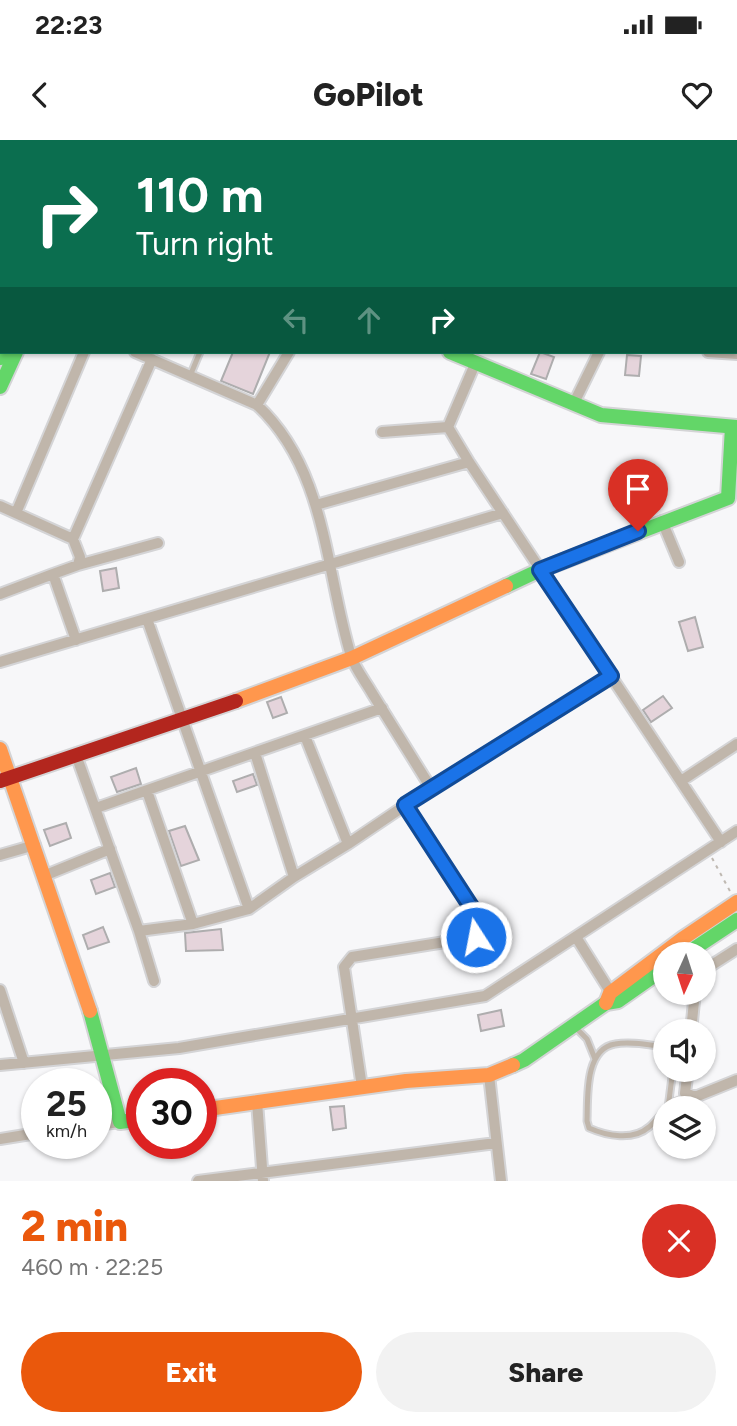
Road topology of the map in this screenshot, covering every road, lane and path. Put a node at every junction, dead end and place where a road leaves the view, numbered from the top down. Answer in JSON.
{"nodes":[{"id":1,"x":15,"y":354,"type":"edge"},
{"id":2,"x":83,"y":354,"type":"edge"},
{"id":3,"x":141,"y":354,"type":"edge"},
{"id":4,"x":199,"y":354,"type":"edge"},
{"id":5,"x":288,"y":354,"type":"edge"},
{"id":6,"x":454,"y":354,"type":"edge"},
{"id":7,"x":597,"y":354,"type":"edge"},
{"id":8,"x":152,"y":359,"type":"junction"},
{"id":9,"x":475,"y":364,"type":"junction"},
{"id":10,"x":190,"y":376,"type":"junction"},
{"id":11,"x":0,"y":387,"type":"edge"},
{"id":12,"x":257,"y":405,"type":"junction"},
{"id":13,"x":573,"y":405,"type":"junction"},
{"id":14,"x":448,"y":427,"type":"junction"},
{"id":15,"x":734,"y":427,"type":"edge"},
{"id":16,"x":382,"y":432,"type":"dead end"},
{"id":17,"x":469,"y":462,"type":"junction"},
{"id":18,"x":732,"y":498,"type":"edge"},
{"id":19,"x":316,"y":505,"type":"junction"},
{"id":20,"x":0,"y":506,"type":"edge"},
{"id":21,"x":16,"y":513,"type":"junction"},
{"id":22,"x":503,"y":513,"type":"junction"},
{"id":23,"x":662,"y":521,"type":"junction"},
{"id":24,"x":72,"y":539,"type":"junction"},
{"id":25,"x":158,"y":543,"type":"dead end"},
{"id":26,"x":679,"y":562,"type":"dead end"},
{"id":27,"x":331,"y":564,"type":"junction"},
{"id":28,"x":78,"y":565,"type":"junction"},
{"id":29,"x":540,"y":570,"type":"junction"},
{"id":30,"x":53,"y":574,"type":"junction"},
{"id":31,"x":0,"y":594,"type":"edge"},
{"id":32,"x":147,"y":619,"type":"junction"},
{"id":33,"x":76,"y":640,"type":"junction"},
{"id":34,"x":352,"y":658,"type":"junction"},
{"id":35,"x":0,"y":663,"type":"edge"},
{"id":36,"x":611,"y":676,"type":"junction"},
{"id":37,"x":382,"y":708,"type":"junction"},
{"id":38,"x":183,"y":720,"type":"junction"},
{"id":39,"x":305,"y":736,"type":"junction"},
{"id":40,"x":737,"y":744,"type":"edge"},
{"id":41,"x":0,"y":749,"type":"edge"},
{"id":42,"x":255,"y":753,"type":"junction"},
{"id":43,"x":76,"y":755,"type":"junction"},
{"id":44,"x":201,"y":772,"type":"junction"},
{"id":45,"x":5,"y":779,"type":"edge"},
{"id":46,"x":681,"y":781,"type":"junction"},
{"id":47,"x":431,"y":788,"type":"junction"},
{"id":48,"x":147,"y":791,"type":"junction"},
{"id":49,"x":405,"y":805,"type":"junction"},
{"id":50,"x":96,"y":808,"type":"junction"},
{"id":51,"x":737,"y":831,"type":"edge"},
{"id":52,"x":721,"y":842,"type":"junction"},
{"id":53,"x":348,"y":844,"type":"junction"},
{"id":54,"x":34,"y":845,"type":"junction"},
{"id":55,"x":110,"y":849,"type":"junction"},
{"id":56,"x":709,"y":850,"type":"junction"},
{"id":57,"x":0,"y":855,"type":"edge"},
{"id":58,"x":46,"y":875,"type":"junction"},
{"id":59,"x":295,"y":877,"type":"junction"},
{"id":60,"x":737,"y":903,"type":"edge"},
{"id":61,"x":249,"y":909,"type":"junction"},
{"id":62,"x":737,"y":920,"type":"edge"},
{"id":63,"x":193,"y":924,"type":"junction"},
{"id":64,"x":139,"y":931,"type":"junction"},
{"id":65,"x":576,"y":937,"type":"junction"},
{"id":66,"x":704,"y":942,"type":"edge"},
{"id":67,"x":737,"y":949,"type":"edge"},
{"id":68,"x":716,"y":962,"type":"edge"},
{"id":69,"x":653,"y":975,"type":"edge"},
{"id":70,"x":154,"y":981,"type":"dead end"},
{"id":71,"x":0,"y":990,"type":"edge"},
{"id":72,"x":611,"y":999,"type":"junction"},
{"id":73,"x":352,"y":1020,"type":"junction"},
{"id":74,"x":573,"y":1025,"type":"junction"},
{"id":75,"x":653,"y":1046,"type":"edge"},
{"id":76,"x":104,"y":1055,"type":"junction"},
{"id":77,"x":595,"y":1059,"type":"junction"},
{"id":78,"x":23,"y":1063,"type":"junction"},
{"id":79,"x":0,"y":1065,"type":"edge"},
{"id":80,"x":489,"y":1075,"type":"junction"},
{"id":81,"x":737,"y":1080,"type":"edge"},
{"id":82,"x":686,"y":1082,"type":"edge"},
{"id":83,"x":362,"y":1087,"type":"junction"},
{"id":84,"x":690,"y":1096,"type":"edge"},
{"id":85,"x":697,"y":1096,"type":"edge"},
{"id":86,"x":257,"y":1102,"type":"junction"},
{"id":87,"x":217,"y":1108,"type":"edge"},
{"id":88,"x":126,"y":1121,"type":"edge"},
{"id":89,"x":120,"y":1122,"type":"junction"},
{"id":90,"x":112,"y":1123,"type":"edge"},
{"id":91,"x":653,"y":1124,"type":"edge"},
{"id":92,"x":21,"y":1136,"type":"edge"},
{"id":93,"x":0,"y":1139,"type":"edge"},
{"id":94,"x":496,"y":1143,"type":"junction"},
{"id":95,"x":263,"y":1177,"type":"edge"},
{"id":96,"x":199,"y":1181,"type":"edge"},
{"id":97,"x":501,"y":1181,"type":"edge"}],
"edges":[{"from":1,"to":11,"type":"street"},
{"from":2,"to":21,"type":"street"},
{"from":3,"to":8,"type":"street"},
{"from":4,"to":10,"type":"lane"},
{"from":5,"to":12,"type":"street"},
{"from":6,"to":9,"type":"street"},
{"from":7,"to":13,"type":"street"},
{"from":8,"to":10,"type":"street"},
{"from":8,"to":24,"type":"street"},
{"from":9,"to":13,"type":"street"},
{"from":9,"to":14,"type":"street"},
{"from":10,"to":12,"type":"street"},
{"from":12,"to":19,"type":"street"},
{"from":13,"to":15,"type":"street"},
{"from":14,"to":16,"type":"street"},
{"from":14,"to":17,"type":"street"},
{"from":15,"to":18,"type":"street"},
{"from":17,"to":19,"type":"street"},
{"from":17,"to":22,"type":"street"},
{"from":18,"to":23,"type":"street"},
{"from":19,"to":27,"type":"street"},
{"from":20,"to":21,"type":"street"},
{"from":21,"to":24,"type":"street"},
{"from":22,"to":27,"type":"street"},
{"from":22,"to":29,"type":"street"},
{"from":23,"to":26,"type":"street"},
{"from":23,"to":29,"type":"street"},
{"from":24,"to":28,"type":"street"},
{"from":25,"to":28,"type":"street"},
{"from":27,"to":32,"type":"street"},
{"from":27,"to":34,"type":"street"},
{"from":28,"to":30,"type":"street"},
{"from":29,"to":34,"type":"street"},
{"from":29,"to":36,"type":"street"},
{"from":30,"to":31,"type":"street"},
{"from":30,"to":33,"type":"street"},
{"from":32,"to":33,"type":"street"},
{"from":32,"to":38,"type":"street"},
{"from":33,"to":35,"type":"street"},
{"from":34,"to":37,"type":"street"},
{"from":34,"to":38,"type":"street"},
{"from":36,"to":46,"type":"street"},
{"from":36,"to":47,"type":"street"},
{"from":37,"to":39,"type":"street"},
{"from":37,"to":47,"type":"street"},
{"from":38,"to":43,"type":"street"},
{"from":38,"to":44,"type":"street"},
{"from":39,"to":42,"type":"street"},
{"from":39,"to":53,"type":"street"},
{"from":40,"to":46,"type":"street"},
{"from":41,"to":45,"type":"street"},
{"from":42,"to":44,"type":"street"},
{"from":42,"to":59,"type":"street"},
{"from":43,"to":45,"type":"street"},
{"from":43,"to":50,"type":"street"},
{"from":44,"to":48,"type":"street"},
{"from":44,"to":61,"type":"street"},
{"from":45,"to":54,"type":"street"},
{"from":46,"to":52,"type":"street"},
{"from":47,"to":49,"type":"street"},
{"from":48,"to":50,"type":"street"},
{"from":48,"to":63,"type":"street"},
{"from":49,"to":53,"type":"street"},
{"from":49,"to":73,"type":"street"},
{"from":50,"to":55,"type":"street"},
{"from":51,"to":52,"type":"street"},
{"from":52,"to":56,"type":"street"},
{"from":53,"to":59,"type":"street"},
{"from":54,"to":57,"type":"street"},
{"from":54,"to":58,"type":"street"},
{"from":55,"to":58,"type":"street"},
{"from":55,"to":64,"type":"street"},
{"from":56,"to":60,"type":"path"},
{"from":56,"to":65,"type":"street"},
{"from":58,"to":76,"type":"street"},
{"from":59,"to":61,"type":"street"},
{"from":60,"to":72,"type":"street"},
{"from":61,"to":63,"type":"street"},
{"from":62,"to":66,"type":"street"},
{"from":63,"to":64,"type":"street"},
{"from":64,"to":70,"type":"street"},
{"from":65,"to":72,"type":"street"},
{"from":65,"to":73,"type":"street"},
{"from":67,"to":68,"type":"street"},
{"from":69,"to":72,"type":"street"},
{"from":71,"to":78,"type":"street"},
{"from":72,"to":74,"type":"street"},
{"from":73,"to":76,"type":"street"},
{"from":73,"to":83,"type":"street"},
{"from":74,"to":77,"type":"lane"},
{"from":74,"to":80,"type":"street"},
{"from":75,"to":77,"type":"lane"},
{"from":76,"to":78,"type":"street"},
{"from":76,"to":89,"type":"street"},
{"from":77,"to":91,"type":"lane"},
{"from":78,"to":79,"type":"street"},
{"from":80,"to":83,"type":"street"},
{"from":80,"to":94,"type":"street"},
{"from":81,"to":85,"type":"street"},
{"from":82,"to":84,"type":"street"},
{"from":83,"to":86,"type":"street"},
{"from":86,"to":87,"type":"street"},
{"from":86,"to":95,"type":"street"},
{"from":88,"to":89,"type":"street"},
{"from":89,"to":90,"type":"street"},
{"from":92,"to":93,"type":"street"},
{"from":94,"to":95,"type":"street"},
{"from":94,"to":97,"type":"street"},
{"from":95,"to":96,"type":"street"}]}
